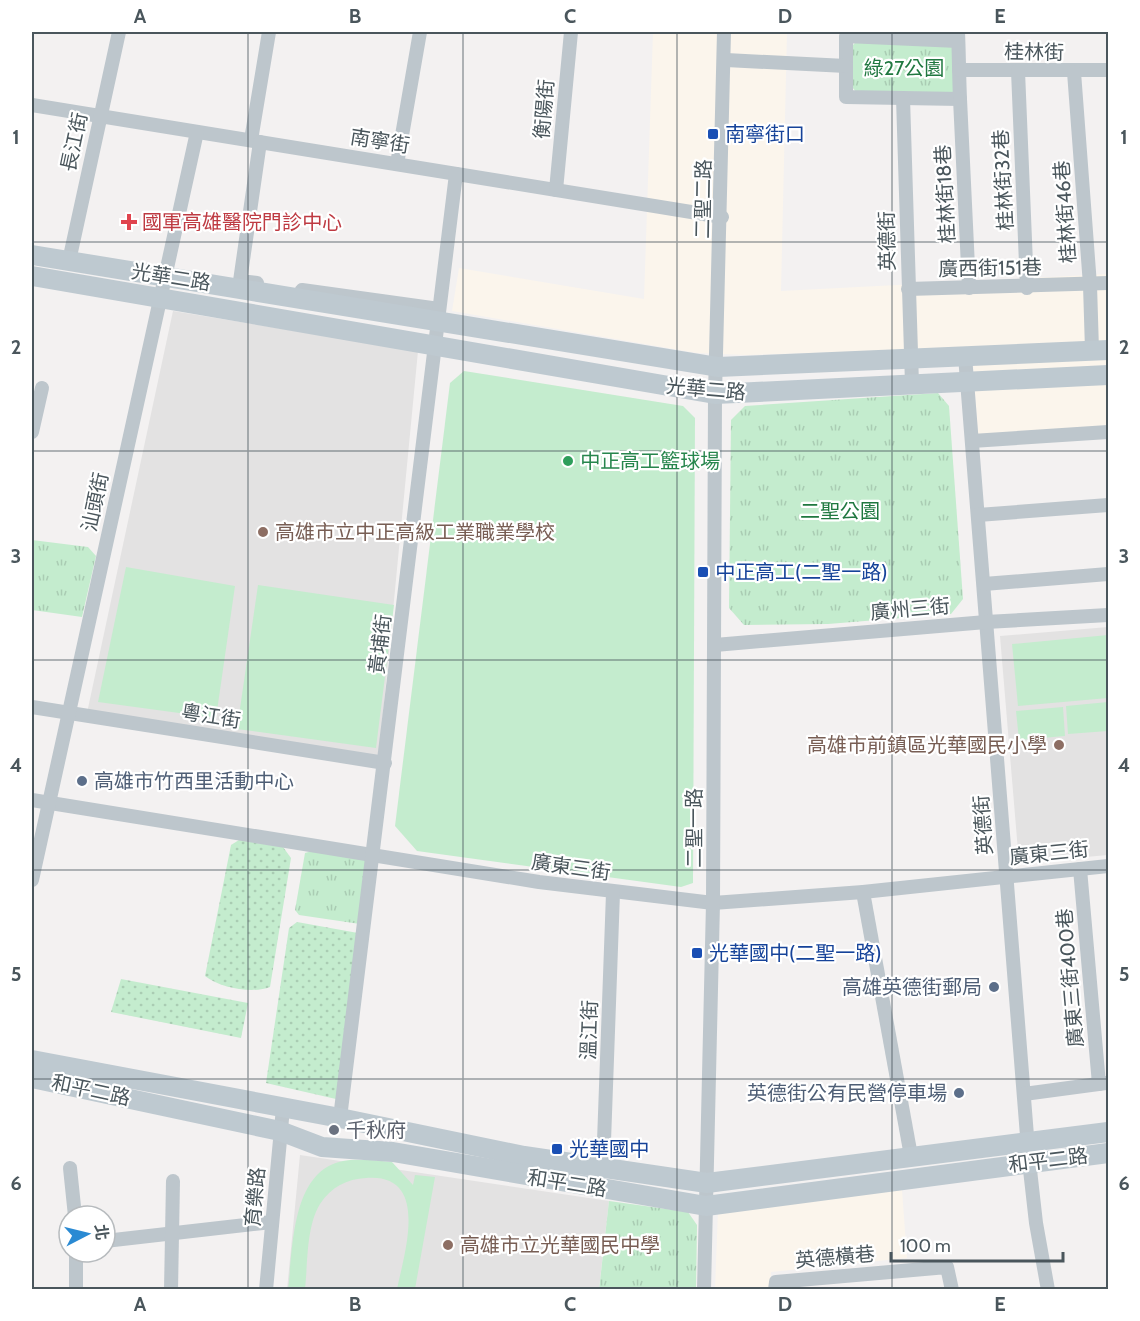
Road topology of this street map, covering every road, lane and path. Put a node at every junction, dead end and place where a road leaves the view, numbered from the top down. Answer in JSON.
{"nodes":[{"id":1,"x":119,"y":32,"type":"edge"},
{"id":2,"x":269,"y":32,"type":"edge"},
{"id":3,"x":420,"y":32,"type":"edge"},
{"id":4,"x":571,"y":32,"type":"edge"},
{"id":5,"x":724,"y":32,"type":"edge"},
{"id":6,"x":903,"y":35,"type":"edge"},
{"id":7,"x":958,"y":36,"type":"edge"},
{"id":8,"x":726,"y":60,"type":"junction"},
{"id":9,"x":846,"y":66,"type":"junction"},
{"id":10,"x":959,"y":70,"type":"junction"},
{"id":11,"x":1108,"y":70,"type":"edge"},
{"id":12,"x":1018,"y":71,"type":"junction"},
{"id":13,"x":1074,"y":72,"type":"junction"},
{"id":14,"x":903,"y":98,"type":"junction"},
{"id":15,"x":960,"y":99,"type":"junction"},
{"id":16,"x":32,"y":105,"type":"edge"},
{"id":17,"x":99,"y":116,"type":"junction"},
{"id":18,"x":197,"y":132,"type":"junction"},
{"id":19,"x":255,"y":141,"type":"junction"},
{"id":20,"x":397,"y":164,"type":"junction"},
{"id":21,"x":456,"y":174,"type":"junction"},
{"id":22,"x":556,"y":190,"type":"junction"},
{"id":23,"x":722,"y":217,"type":"junction"},
{"id":24,"x":32,"y":255,"type":"edge"},
{"id":25,"x":69,"y":261,"type":"junction"},
{"id":26,"x":166,"y":273,"type":"junction"},
{"id":27,"x":32,"y":276,"type":"edge"},
{"id":28,"x":240,"y":281,"type":"junction"},
{"id":29,"x":1108,"y":283,"type":"edge"},
{"id":30,"x":1090,"y":285,"type":"junction"},
{"id":31,"x":969,"y":288,"type":"junction"},
{"id":32,"x":1028,"y":288,"type":"junction"},
{"id":33,"x":908,"y":289,"type":"junction"},
{"id":34,"x":160,"y":297,"type":"junction"},
{"id":35,"x":311,"y":300,"type":"junction"},
{"id":36,"x":439,"y":315,"type":"junction"},
{"id":37,"x":308,"y":322,"type":"junction"},
{"id":38,"x":435,"y":344,"type":"junction"},
{"id":39,"x":1100,"y":350,"type":"edge"},
{"id":40,"x":965,"y":356,"type":"junction"},
{"id":41,"x":911,"y":358,"type":"junction"},
{"id":42,"x":718,"y":368,"type":"junction"},
{"id":43,"x":1108,"y":375,"type":"edge"},
{"id":44,"x":967,"y":381,"type":"junction"},
{"id":45,"x":912,"y":384,"type":"junction"},
{"id":46,"x":42,"y":388,"type":"dead end"},
{"id":47,"x":716,"y":394,"type":"junction"},
{"id":48,"x":32,"y":432,"type":"edge"},
{"id":49,"x":1108,"y":432,"type":"edge"},
{"id":50,"x":972,"y":441,"type":"junction"},
{"id":51,"x":1108,"y":505,"type":"edge"},
{"id":52,"x":978,"y":515,"type":"junction"},
{"id":53,"x":1108,"y":574,"type":"edge"},
{"id":54,"x":984,"y":584,"type":"junction"},
{"id":55,"x":1108,"y":615,"type":"edge"},
{"id":56,"x":986,"y":622,"type":"junction"},
{"id":57,"x":715,"y":645,"type":"junction"},
{"id":58,"x":32,"y":707,"type":"edge"},
{"id":59,"x":68,"y":713,"type":"junction"},
{"id":60,"x":385,"y":763,"type":"junction"},
{"id":61,"x":32,"y":800,"type":"edge"},
{"id":62,"x":48,"y":804,"type":"junction"},
{"id":63,"x":374,"y":856,"type":"junction"},
{"id":64,"x":1108,"y":866,"type":"edge"},
{"id":65,"x":1080,"y":869,"type":"junction"},
{"id":66,"x":1006,"y":876,"type":"junction"},
{"id":67,"x":32,"y":880,"type":"edge"},
{"id":68,"x":613,"y":892,"type":"junction"},
{"id":69,"x":863,"y":892,"type":"junction"},
{"id":70,"x":713,"y":903,"type":"junction"},
{"id":71,"x":32,"y":1060,"type":"edge"},
{"id":72,"x":32,"y":1078,"type":"edge"},
{"id":73,"x":1104,"y":1083,"type":"edge"},
{"id":74,"x":1024,"y":1094,"type":"junction"},
{"id":75,"x":283,"y":1108,"type":"junction"},
{"id":76,"x":340,"y":1118,"type":"junction"},
{"id":77,"x":280,"y":1131,"type":"junction"},
{"id":78,"x":1108,"y":1132,"type":"edge"},
{"id":79,"x":1029,"y":1152,"type":"junction"},
{"id":80,"x":1108,"y":1153,"type":"edge"},
{"id":81,"x":912,"y":1156,"type":"junction"},
{"id":82,"x":522,"y":1166,"type":"junction"},
{"id":83,"x":70,"y":1168,"type":"dead end"},
{"id":84,"x":603,"y":1169,"type":"junction"},
{"id":85,"x":173,"y":1180,"type":"dead end"},
{"id":86,"x":706,"y":1183,"type":"junction"},
{"id":87,"x":74,"y":1204,"type":"edge"},
{"id":88,"x":706,"y":1206,"type":"junction"},
{"id":89,"x":272,"y":1222,"type":"junction"},
{"id":90,"x":174,"y":1234,"type":"junction"},
{"id":91,"x":117,"y":1240,"type":"edge"},
{"id":92,"x":76,"y":1264,"type":"edge"},
{"id":93,"x":776,"y":1286,"type":"edge"},
{"id":94,"x":76,"y":1290,"type":"edge"},
{"id":95,"x":171,"y":1290,"type":"edge"},
{"id":96,"x":266,"y":1290,"type":"edge"},
{"id":97,"x":704,"y":1290,"type":"edge"},
{"id":98,"x":952,"y":1290,"type":"edge"},
{"id":99,"x":1048,"y":1290,"type":"edge"}],
"edges":[{"from":1,"to":17,"type":"street","name":"長江街"},
{"from":2,"to":19,"type":"street"},
{"from":3,"to":20,"type":"street"},
{"from":4,"to":22,"type":"street","name":"衡陽街"},
{"from":5,"to":8,"type":"street","name":"二聖二路"},
{"from":6,"to":7,"type":"street"},
{"from":6,"to":9,"type":"street"},
{"from":7,"to":10,"type":"street"},
{"from":8,"to":9,"type":"street"},
{"from":8,"to":23,"type":"street","name":"二聖二路"},
{"from":9,"to":14,"type":"street"},
{"from":10,"to":12,"type":"street","name":"桂林街"},
{"from":10,"to":15,"type":"street"},
{"from":11,"to":13,"type":"street","name":"桂林街"},
{"from":12,"to":13,"type":"street","name":"桂林街"},
{"from":12,"to":32,"type":"street","name":"桂林街32巷"},
{"from":13,"to":30,"type":"street","name":"桂林街46巷"},
{"from":14,"to":15,"type":"street"},
{"from":14,"to":33,"type":"street","name":"英德街"},
{"from":15,"to":31,"type":"street","name":"桂林街18巷"},
{"from":16,"to":17,"type":"street","name":"南寧街"},
{"from":17,"to":18,"type":"street","name":"南寧街"},
{"from":17,"to":25,"type":"street","name":"長江街"},
{"from":18,"to":19,"type":"street","name":"南寧街"},
{"from":18,"to":26,"type":"street","name":"汕頭街"},
{"from":19,"to":20,"type":"street","name":"南寧街"},
{"from":19,"to":28,"type":"street"},
{"from":20,"to":21,"type":"street","name":"南寧街"},
{"from":21,"to":22,"type":"street","name":"南寧街"},
{"from":21,"to":36,"type":"street","name":"黃埔街"},
{"from":22,"to":23,"type":"street","name":"南寧街"},
{"from":23,"to":42,"type":"street","name":"二聖二路"},
{"from":24,"to":25,"type":"street","name":"光華二路"},
{"from":25,"to":26,"type":"street","name":"光華二路"},
{"from":26,"to":28,"type":"street"},
{"from":26,"to":34,"type":"street","name":"汕頭街"},
{"from":26,"to":35,"type":"street","name":"光華二路"},
{"from":27,"to":34,"type":"street","name":"光華二路"},
{"from":28,"to":36,"type":"street"},
{"from":29,"to":30,"type":"street","name":"廣西街151巷"},
{"from":30,"to":32,"type":"street","name":"廣西街151巷"},
{"from":30,"to":39,"type":"street","name":"桂林街46巷"},
{"from":31,"to":32,"type":"street","name":"廣西街151巷"},
{"from":31,"to":33,"type":"street","name":"廣西街151巷"},
{"from":33,"to":41,"type":"street","name":"英德街"},
{"from":34,"to":37,"type":"street","name":"光華二路"},
{"from":34,"to":59,"type":"street","name":"汕頭街"},
{"from":35,"to":36,"type":"street","name":"光華二路"},
{"from":35,"to":37,"type":"street"},
{"from":36,"to":38,"type":"street","name":"黃埔街"},
{"from":36,"to":42,"type":"street","name":"光華二路"},
{"from":37,"to":38,"type":"street","name":"光華二路"},
{"from":38,"to":47,"type":"street","name":"光華二路"},
{"from":38,"to":60,"type":"street","name":"黃埔街"},
{"from":39,"to":40,"type":"street","name":"光華二路"},
{"from":40,"to":41,"type":"street","name":"光華二路"},
{"from":40,"to":44,"type":"street","name":"英德街"},
{"from":41,"to":42,"type":"street","name":"光華二路"},
{"from":41,"to":45,"type":"street","name":"英德街"},
{"from":42,"to":47,"type":"street","name":"二聖一路"},
{"from":43,"to":44,"type":"street","name":"光華二路"},
{"from":44,"to":45,"type":"street","name":"光華二路"},
{"from":44,"to":50,"type":"street","name":"英德街"},
{"from":45,"to":47,"type":"street","name":"光華二路"},
{"from":46,"to":48,"type":"street"},
{"from":47,"to":57,"type":"street","name":"二聖一路"},
{"from":49,"to":50,"type":"street"},
{"from":50,"to":52,"type":"street","name":"英德街"},
{"from":51,"to":52,"type":"street"},
{"from":52,"to":54,"type":"street","name":"英德街"},
{"from":53,"to":54,"type":"street"},
{"from":54,"to":56,"type":"street","name":"英德街"},
{"from":55,"to":56,"type":"street","name":"廣州三街"},
{"from":56,"to":57,"type":"street","name":"廣州三街"},
{"from":56,"to":66,"type":"street","name":"英德街"},
{"from":57,"to":70,"type":"street","name":"二聖一路"},
{"from":58,"to":59,"type":"street","name":"粵江街"},
{"from":59,"to":60,"type":"street","name":"粵江街"},
{"from":59,"to":62,"type":"street","name":"汕頭街"},
{"from":60,"to":63,"type":"street","name":"黃埔街"},
{"from":61,"to":62,"type":"street","name":"廣東三街"},
{"from":62,"to":63,"type":"street","name":"廣東三街"},
{"from":62,"to":67,"type":"street","name":"汕頭街"},
{"from":63,"to":68,"type":"street","name":"廣東三街"},
{"from":63,"to":76,"type":"street","name":"黃埔街"},
{"from":64,"to":65,"type":"street","name":"廣東三街"},
{"from":65,"to":66,"type":"street","name":"廣東三街"},
{"from":65,"to":73,"type":"street","name":"廣東三街400巷"},
{"from":66,"to":69,"type":"street","name":"廣東三街"},
{"from":66,"to":74,"type":"street","name":"英德街"},
{"from":68,"to":70,"type":"street","name":"廣東三街"},
{"from":68,"to":84,"type":"street","name":"溫江街"},
{"from":69,"to":70,"type":"street","name":"廣東三街"},
{"from":69,"to":81,"type":"street"},
{"from":70,"to":86,"type":"street","name":"二聖一路"},
{"from":71,"to":75,"type":"street","name":"和平二路"},
{"from":72,"to":77,"type":"street","name":"和平二路"},
{"from":73,"to":74,"type":"street"},
{"from":74,"to":79,"type":"street","name":"英德街"},
{"from":75,"to":76,"type":"street","name":"和平二路"},
{"from":75,"to":77,"type":"street","name":"育樂路"},
{"from":76,"to":82,"type":"street","name":"和平二路"},
{"from":77,"to":82,"type":"street","name":"和平二路"},
{"from":77,"to":89,"type":"street","name":"育樂路"},
{"from":78,"to":79,"type":"street","name":"和平二路"},
{"from":79,"to":80,"type":"street","name":"和平二路"},
{"from":79,"to":81,"type":"street","name":"和平二路"},
{"from":79,"to":88,"type":"street","name":"和平二路"},
{"from":79,"to":99,"type":"street","name":"英德街"},
{"from":81,"to":86,"type":"street","name":"和平二路"},
{"from":82,"to":84,"type":"street","name":"和平二路"},
{"from":82,"to":88,"type":"street","name":"和平二路"},
{"from":83,"to":87,"type":"street"},
{"from":84,"to":86,"type":"street","name":"和平二路"},
{"from":85,"to":90,"type":"street"},
{"from":86,"to":88,"type":"street","name":"二聖一路"},
{"from":88,"to":97,"type":"street","name":"二聖一路"},
{"from":89,"to":90,"type":"street"},
{"from":89,"to":96,"type":"street","name":"育樂路"},
{"from":90,"to":91,"type":"street"},
{"from":90,"to":95,"type":"street"},
{"from":92,"to":94,"type":"street"},
{"from":93,"to":98,"type":"street","name":"英德橫巷"}]}
